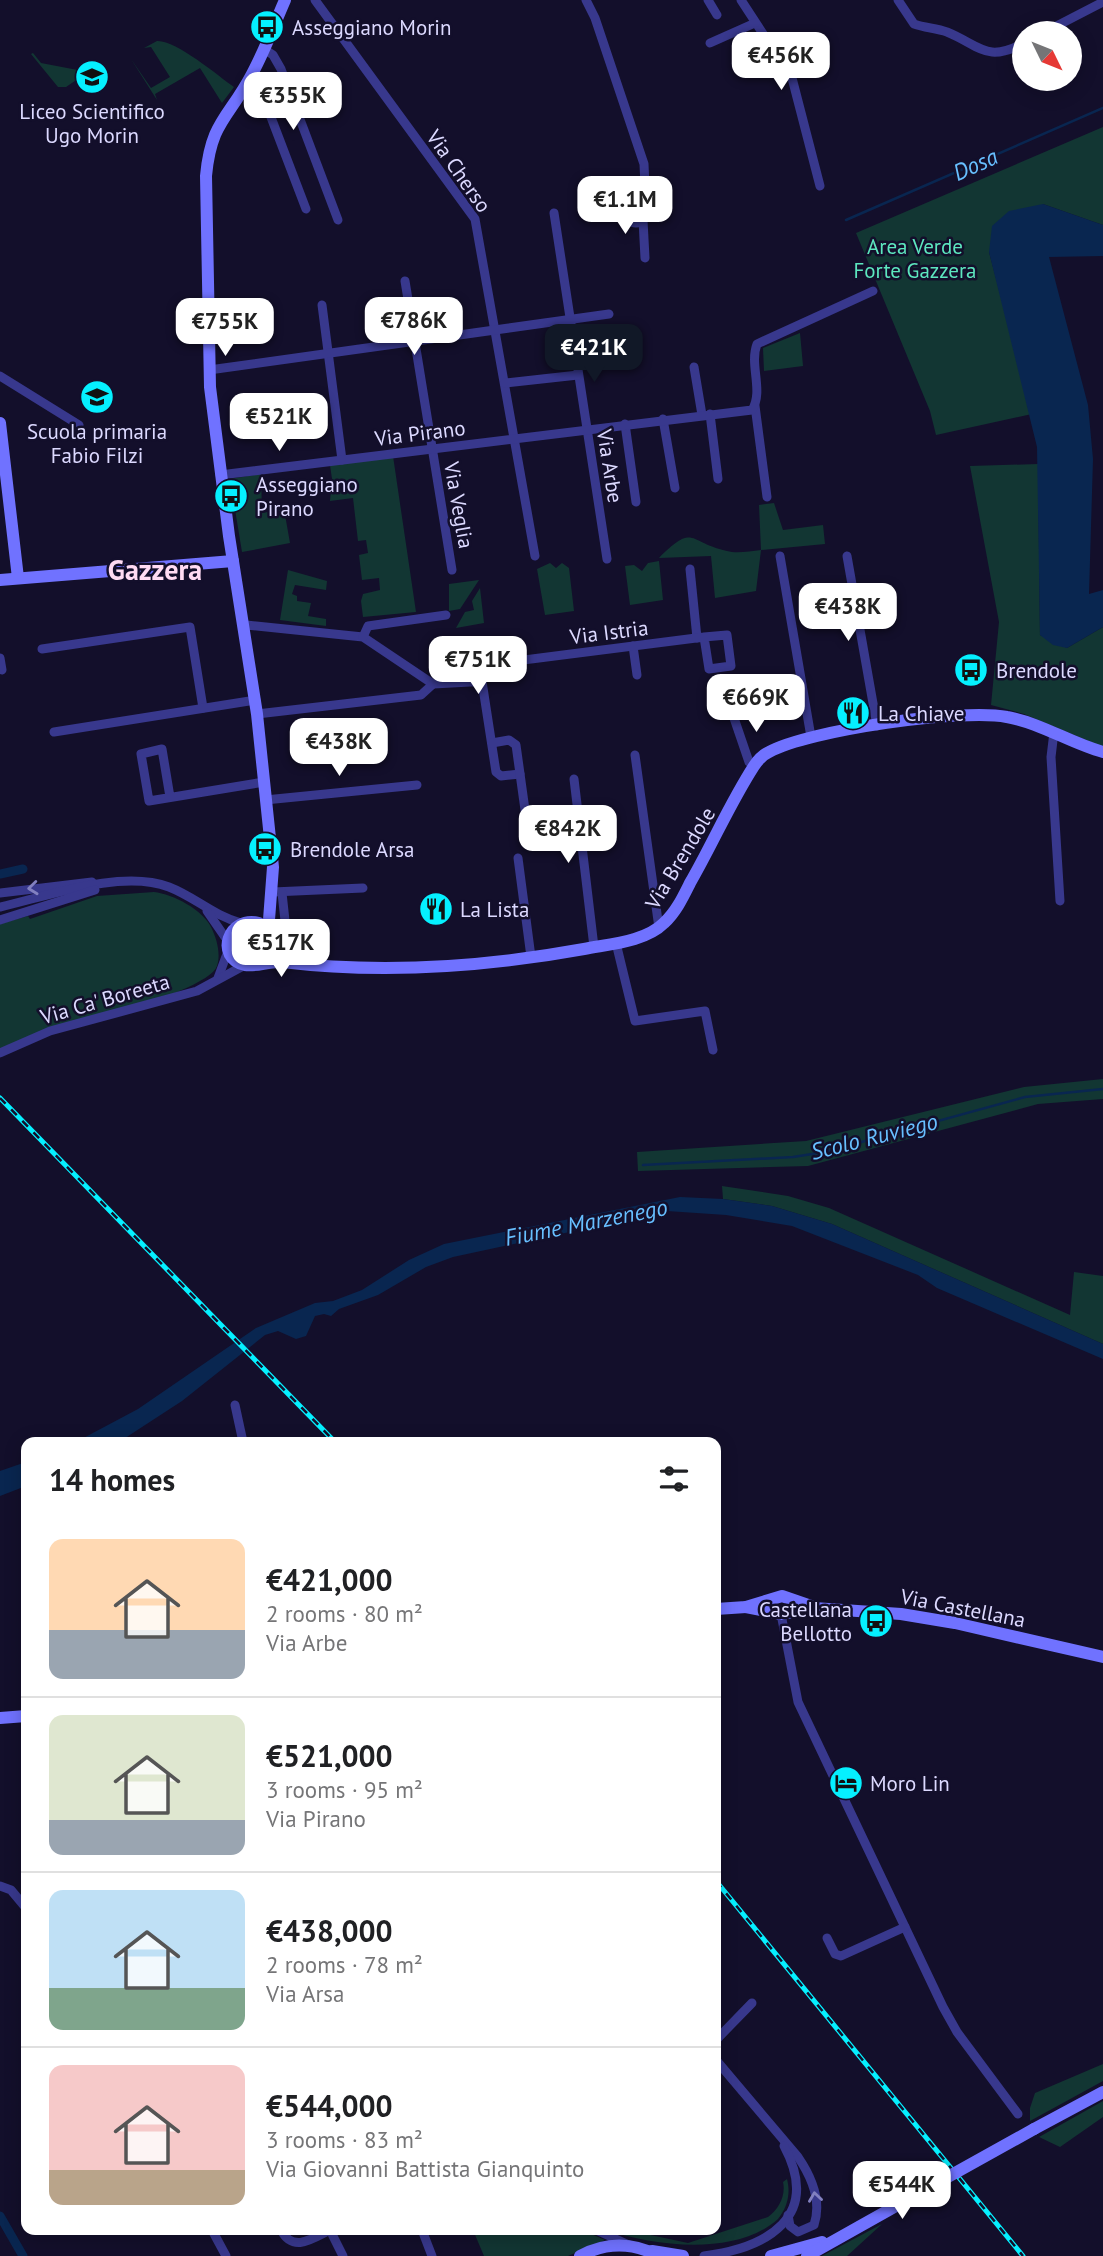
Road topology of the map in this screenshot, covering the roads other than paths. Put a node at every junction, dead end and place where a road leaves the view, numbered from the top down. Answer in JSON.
{"nodes":[{"id":1,"x":285,"y":0,"type":"edge"},
{"id":2,"x":314,"y":0,"type":"edge"},
{"id":3,"x":586,"y":0,"type":"edge"},
{"id":4,"x":708,"y":0,"type":"edge"},
{"id":5,"x":741,"y":0,"type":"edge"},
{"id":6,"x":898,"y":0,"type":"edge"},
{"id":7,"x":1103,"y":2,"type":"edge"},
{"id":8,"x":716,"y":15,"type":"dead end"},
{"id":9,"x":1066,"y":21,"type":"edge"},
{"id":10,"x":755,"y":23,"type":"junction"},
{"id":11,"x":710,"y":43,"type":"dead end"},
{"id":12,"x":1012,"y":48,"type":"edge"},
{"id":13,"x":264,"y":49,"type":"junction"},
{"id":14,"x":250,"y":77,"type":"junction"},
{"id":15,"x":645,"y":177,"type":"junction"},
{"id":16,"x":820,"y":186,"type":"dead end"},
{"id":17,"x":633,"y":203,"type":"junction"},
{"id":18,"x":306,"y":209,"type":"dead end"},
{"id":19,"x":646,"y":210,"type":"junction"},
{"id":20,"x":554,"y":213,"type":"dead end"},
{"id":21,"x":338,"y":220,"type":"dead end"},
{"id":22,"x":643,"y":220,"type":"junction"},
{"id":23,"x":645,"y":258,"type":"dead end"},
{"id":24,"x":405,"y":281,"type":"dead end"},
{"id":25,"x":873,"y":291,"type":"dead end"},
{"id":26,"x":322,"y":305,"type":"dead end"},
{"id":27,"x":609,"y":314,"type":"dead end"},
{"id":28,"x":569,"y":320,"type":"junction"},
{"id":29,"x":495,"y":330,"type":"junction"},
{"id":30,"x":415,"y":341,"type":"junction"},
{"id":31,"x":329,"y":354,"type":"junction"},
{"id":32,"x":694,"y":367,"type":"dead end"},
{"id":33,"x":209,"y":370,"type":"junction"},
{"id":34,"x":578,"y":375,"type":"junction"},
{"id":35,"x":0,"y":376,"type":"edge"},
{"id":36,"x":505,"y":383,"type":"junction"},
{"id":37,"x":755,"y":406,"type":"junction"},
{"id":38,"x":706,"y":414,"type":"junction"},
{"id":39,"x":663,"y":419,"type":"junction"},
{"id":40,"x":0,"y":423,"type":"edge"},
{"id":41,"x":625,"y":424,"type":"junction"},
{"id":42,"x":79,"y":425,"type":"dead end"},
{"id":43,"x":586,"y":429,"type":"junction"},
{"id":44,"x":515,"y":438,"type":"junction"},
{"id":45,"x":431,"y":449,"type":"junction"},
{"id":46,"x":342,"y":460,"type":"junction"},
{"id":47,"x":220,"y":475,"type":"junction"},
{"id":48,"x":718,"y":479,"type":"dead end"},
{"id":49,"x":675,"y":488,"type":"dead end"},
{"id":50,"x":767,"y":497,"type":"dead end"},
{"id":51,"x":636,"y":502,"type":"dead end"},
{"id":52,"x":534,"y":556,"type":"dead end"},
{"id":53,"x":780,"y":556,"type":"dead end"},
{"id":54,"x":848,"y":556,"type":"dead end"},
{"id":55,"x":607,"y":559,"type":"dead end"},
{"id":56,"x":233,"y":561,"type":"junction"},
{"id":57,"x":691,"y":569,"type":"dead end"},
{"id":58,"x":452,"y":570,"type":"dead end"},
{"id":59,"x":18,"y":578,"type":"junction"},
{"id":60,"x":0,"y":580,"type":"edge"},
{"id":61,"x":446,"y":615,"type":"dead end"},
{"id":62,"x":246,"y":625,"type":"junction"},
{"id":63,"x":363,"y":637,"type":"junction"},
{"id":64,"x":633,"y":646,"type":"junction"},
{"id":65,"x":42,"y":649,"type":"dead end"},
{"id":66,"x":0,"y":658,"type":"edge"},
{"id":67,"x":477,"y":666,"type":"junction"},
{"id":68,"x":2,"y":670,"type":"dead end"},
{"id":69,"x":637,"y":675,"type":"dead end"},
{"id":70,"x":481,"y":676,"type":"junction"},
{"id":71,"x":470,"y":681,"type":"junction"},
{"id":72,"x":433,"y":684,"type":"junction"},
{"id":73,"x":256,"y":700,"type":"junction"},
{"id":74,"x":203,"y":708,"type":"junction"},
{"id":75,"x":257,"y":714,"type":"junction"},
{"id":76,"x":734,"y":718,"type":"dead end"},
{"id":77,"x":877,"y":726,"type":"junction"},
{"id":78,"x":54,"y":732,"type":"dead end"},
{"id":79,"x":1054,"y":732,"type":"junction"},
{"id":80,"x":811,"y":737,"type":"junction"},
{"id":81,"x":492,"y":743,"type":"junction"},
{"id":82,"x":1103,"y":752,"type":"edge"},
{"id":83,"x":635,"y":755,"type":"dead end"},
{"id":84,"x":754,"y":766,"type":"junction"},
{"id":85,"x":520,"y":774,"type":"junction"},
{"id":86,"x":574,"y":779,"type":"dead end"},
{"id":87,"x":264,"y":782,"type":"junction"},
{"id":88,"x":417,"y":785,"type":"dead end"},
{"id":89,"x":170,"y":797,"type":"junction"},
{"id":90,"x":265,"y":800,"type":"junction"},
{"id":91,"x":526,"y":817,"type":"dead end"},
{"id":92,"x":518,"y":858,"type":"dead end"},
{"id":93,"x":115,"y":883,"type":"junction"},
{"id":94,"x":363,"y":888,"type":"dead end"},
{"id":95,"x":0,"y":892,"type":"edge"},
{"id":96,"x":276,"y":894,"type":"junction"},
{"id":97,"x":1060,"y":901,"type":"dead end"},
{"id":98,"x":0,"y":907,"type":"edge"},
{"id":99,"x":203,"y":907,"type":"junction"},
{"id":100,"x":0,"y":920,"type":"edge"},
{"id":101,"x":246,"y":922,"type":"junction"},
{"id":102,"x":659,"y":928,"type":"junction"},
{"id":103,"x":270,"y":938,"type":"junction"},
{"id":104,"x":287,"y":939,"type":"dead end"},
{"id":105,"x":616,"y":943,"type":"junction"},
{"id":106,"x":228,"y":945,"type":"junction"},
{"id":107,"x":594,"y":947,"type":"junction"},
{"id":108,"x":531,"y":957,"type":"junction"},
{"id":109,"x":260,"y":963,"type":"junction"},
{"id":110,"x":246,"y":965,"type":"junction"},
{"id":111,"x":301,"y":965,"type":"junction"},
{"id":112,"x":218,"y":978,"type":"junction"},
{"id":113,"x":713,"y":1050,"type":"dead end"},
{"id":114,"x":0,"y":1053,"type":"edge"},
{"id":115,"x":235,"y":1405,"type":"dead end"},
{"id":116,"x":242,"y":1437,"type":"edge"},
{"id":117,"x":781,"y":1598,"type":"junction"},
{"id":118,"x":746,"y":1607,"type":"junction"},
{"id":119,"x":814,"y":1608,"type":"junction"},
{"id":120,"x":721,"y":1609,"type":"edge"},
{"id":121,"x":782,"y":1613,"type":"junction"},
{"id":122,"x":1103,"y":1657,"type":"edge"},
{"id":123,"x":0,"y":1718,"type":"edge"},
{"id":124,"x":21,"y":1720,"type":"edge"},
{"id":125,"x":0,"y":1886,"type":"edge"},
{"id":126,"x":21,"y":1899,"type":"edge"},
{"id":127,"x":905,"y":1927,"type":"junction"},
{"id":128,"x":827,"y":1938,"type":"dead end"},
{"id":129,"x":752,"y":2003,"type":"dead end"},
{"id":130,"x":721,"y":2035,"type":"edge"},
{"id":131,"x":721,"y":2069,"type":"edge"},
{"id":132,"x":1103,"y":2092,"type":"edge"},
{"id":133,"x":1018,"y":2114,"type":"dead end"},
{"id":134,"x":779,"y":2138,"type":"junction"},
{"id":135,"x":788,"y":2215,"type":"junction"},
{"id":136,"x":845,"y":2233,"type":"junction"},
{"id":137,"x":215,"y":2235,"type":"edge"},
{"id":138,"x":284,"y":2235,"type":"edge"},
{"id":139,"x":320,"y":2235,"type":"edge"},
{"id":140,"x":332,"y":2235,"type":"edge"},
{"id":141,"x":424,"y":2235,"type":"edge"},
{"id":142,"x":607,"y":2235,"type":"edge"},
{"id":143,"x":630,"y":2246,"type":"junction"},
{"id":144,"x":653,"y":2253,"type":"edge"},
{"id":145,"x":226,"y":2256,"type":"edge"},
{"id":146,"x":343,"y":2256,"type":"edge"},
{"id":147,"x":432,"y":2256,"type":"edge"},
{"id":148,"x":580,"y":2256,"type":"edge"},
{"id":149,"x":682,"y":2256,"type":"edge"},
{"id":150,"x":704,"y":2256,"type":"edge"},
{"id":151,"x":771,"y":2256,"type":"edge"},
{"id":152,"x":807,"y":2256,"type":"edge"}],
"edges":[{"from":1,"to":13,"type":"street"},
{"from":2,"to":29,"type":"street","name":"Via Cherso"},
{"from":3,"to":15,"type":"street"},
{"from":4,"to":8,"type":"street"},
{"from":5,"to":10,"type":"street"},
{"from":6,"to":12,"type":"street"},
{"from":7,"to":9,"type":"street"},
{"from":10,"to":11,"type":"street"},
{"from":10,"to":16,"type":"street"},
{"from":13,"to":14,"type":"street"},
{"from":13,"to":21,"type":"street"},
{"from":14,"to":18,"type":"street"},
{"from":14,"to":33,"type":"street"},
{"from":15,"to":17,"type":"street"},
{"from":15,"to":19,"type":"street"},
{"from":17,"to":19,"type":"street"},
{"from":17,"to":22,"type":"street"},
{"from":19,"to":22,"type":"street"},
{"from":20,"to":28,"type":"street","name":"Via Arbe"},
{"from":22,"to":23,"type":"street"},
{"from":24,"to":30,"type":"street","name":"Via Veglia"},
{"from":25,"to":37,"type":"street"},
{"from":26,"to":31,"type":"street"},
{"from":27,"to":28,"type":"street"},
{"from":28,"to":29,"type":"street"},
{"from":28,"to":34,"type":"street","name":"Via Arbe"},
{"from":29,"to":30,"type":"street"},
{"from":29,"to":36,"type":"street","name":"Via Cherso"},
{"from":30,"to":31,"type":"street"},
{"from":30,"to":45,"type":"street","name":"Via Veglia"},
{"from":31,"to":33,"type":"street"},
{"from":31,"to":46,"type":"street"},
{"from":32,"to":38,"type":"street"},
{"from":33,"to":47,"type":"street"},
{"from":34,"to":36,"type":"street"},
{"from":34,"to":43,"type":"street","name":"Via Arbe"},
{"from":35,"to":42,"type":"street"},
{"from":36,"to":44,"type":"street","name":"Via Cherso"},
{"from":37,"to":38,"type":"street","name":"Via Pirano"},
{"from":37,"to":50,"type":"street"},
{"from":38,"to":39,"type":"street","name":"Via Pirano"},
{"from":38,"to":48,"type":"street"},
{"from":39,"to":41,"type":"street","name":"Via Pirano"},
{"from":39,"to":49,"type":"street"},
{"from":40,"to":59,"type":"street"},
{"from":41,"to":43,"type":"street","name":"Via Pirano"},
{"from":41,"to":51,"type":"street"},
{"from":43,"to":44,"type":"street","name":"Via Pirano"},
{"from":43,"to":55,"type":"street","name":"Via Arbe"},
{"from":44,"to":45,"type":"street","name":"Via Pirano"},
{"from":44,"to":52,"type":"street","name":"Via Cherso"},
{"from":45,"to":46,"type":"street","name":"Via Pirano"},
{"from":45,"to":58,"type":"street","name":"Via Veglia"},
{"from":46,"to":47,"type":"street","name":"Via Pirano"},
{"from":47,"to":56,"type":"street"},
{"from":53,"to":80,"type":"street"},
{"from":54,"to":77,"type":"street"},
{"from":56,"to":59,"type":"street"},
{"from":56,"to":62,"type":"street"},
{"from":57,"to":64,"type":"street","name":"Via Istria"},
{"from":59,"to":60,"type":"street"},
{"from":61,"to":63,"type":"street"},
{"from":62,"to":63,"type":"street"},
{"from":62,"to":73,"type":"street"},
{"from":63,"to":72,"type":"street"},
{"from":64,"to":67,"type":"street","name":"Via Istria"},
{"from":64,"to":69,"type":"street"},
{"from":65,"to":74,"type":"street"},
{"from":66,"to":68,"type":"street"},
{"from":67,"to":70,"type":"street"},
{"from":67,"to":71,"type":"street"},
{"from":70,"to":71,"type":"street"},
{"from":70,"to":81,"type":"street"},
{"from":71,"to":72,"type":"street"},
{"from":72,"to":75,"type":"street"},
{"from":73,"to":74,"type":"street"},
{"from":73,"to":75,"type":"street"},
{"from":74,"to":78,"type":"street"},
{"from":75,"to":87,"type":"street"},
{"from":76,"to":84,"type":"street"},
{"from":77,"to":79,"type":"street","name":"Via Brendole"},
{"from":77,"to":80,"type":"street","name":"Via Brendole"},
{"from":79,"to":82,"type":"street","name":"Via Brendole"},
{"from":79,"to":97,"type":"street"},
{"from":80,"to":84,"type":"street","name":"Via Brendole"},
{"from":81,"to":85,"type":"street"},
{"from":81,"to":85,"type":"street"},
{"from":83,"to":102,"type":"street"},
{"from":84,"to":102,"type":"street","name":"Via Brendole"},
{"from":85,"to":91,"type":"street"},
{"from":86,"to":107,"type":"street"},
{"from":87,"to":89,"type":"street"},
{"from":87,"to":90,"type":"street"},
{"from":88,"to":90,"type":"street"},
{"from":89,"to":89,"type":"street"},
{"from":90,"to":96,"type":"street"},
{"from":92,"to":108,"type":"street"},
{"from":93,"to":95,"type":"street","one_way":true},
{"from":93,"to":98,"type":"street"},
{"from":93,"to":99,"type":"street"},
{"from":93,"to":100,"type":"street"},
{"from":94,"to":96,"type":"street"},
{"from":96,"to":101,"type":"street"},
{"from":96,"to":103,"type":"street"},
{"from":96,"to":104,"type":"street"},
{"from":99,"to":101,"type":"street"},
{"from":99,"to":106,"type":"street"},
{"from":101,"to":103,"type":"street"},
{"from":101,"to":106,"type":"street"},
{"from":102,"to":105,"type":"street","name":"Via Brendole"},
{"from":103,"to":109,"type":"street"},
{"from":103,"to":111,"type":"street"},
{"from":105,"to":107,"type":"street","name":"Via Brendole"},
{"from":105,"to":113,"type":"street"},
{"from":106,"to":110,"type":"street"},
{"from":106,"to":112,"type":"street"},
{"from":107,"to":108,"type":"street","name":"Via Brendole"},
{"from":108,"to":111,"type":"street","name":"Via Brendole"},
{"from":109,"to":110,"type":"street"},
{"from":109,"to":111,"type":"street","name":"Via Brendole"},
{"from":110,"to":112,"type":"street","name":"Via Ca' Boreeta"},
{"from":112,"to":114,"type":"street","name":"Via Ca' Boreeta"},
{"from":115,"to":116,"type":"street"},
{"from":117,"to":118,"type":"street","name":"Via Castellana"},
{"from":117,"to":119,"type":"street","name":"Via Castellana"},
{"from":117,"to":121,"type":"street"},
{"from":118,"to":120,"type":"street","name":"Via Castellana"},
{"from":118,"to":121,"type":"street","name":"Via Castellana"},
{"from":119,"to":121,"type":"street","name":"Via Castellana"},
{"from":119,"to":122,"type":"street","name":"Via Castellana"},
{"from":121,"to":127,"type":"street"},
{"from":123,"to":124,"type":"street"},
{"from":125,"to":126,"type":"street"},
{"from":127,"to":128,"type":"street"},
{"from":127,"to":133,"type":"street"},
{"from":129,"to":130,"type":"street"},
{"from":131,"to":134,"type":"street"},
{"from":132,"to":136,"type":"street","bridge":true},
{"from":134,"to":135,"type":"street"},
{"from":135,"to":134,"type":"street","one_way":true},
{"from":135,"to":150,"type":"street"},
{"from":136,"to":151,"type":"street"},
{"from":136,"to":152,"type":"street"},
{"from":137,"to":145,"type":"street"},
{"from":138,"to":139,"type":"street"},
{"from":140,"to":146,"type":"street"},
{"from":141,"to":147,"type":"street"},
{"from":142,"to":143,"type":"street"},
{"from":143,"to":144,"type":"street"},
{"from":143,"to":148,"type":"street"},
{"from":144,"to":149,"type":"street"}]}
